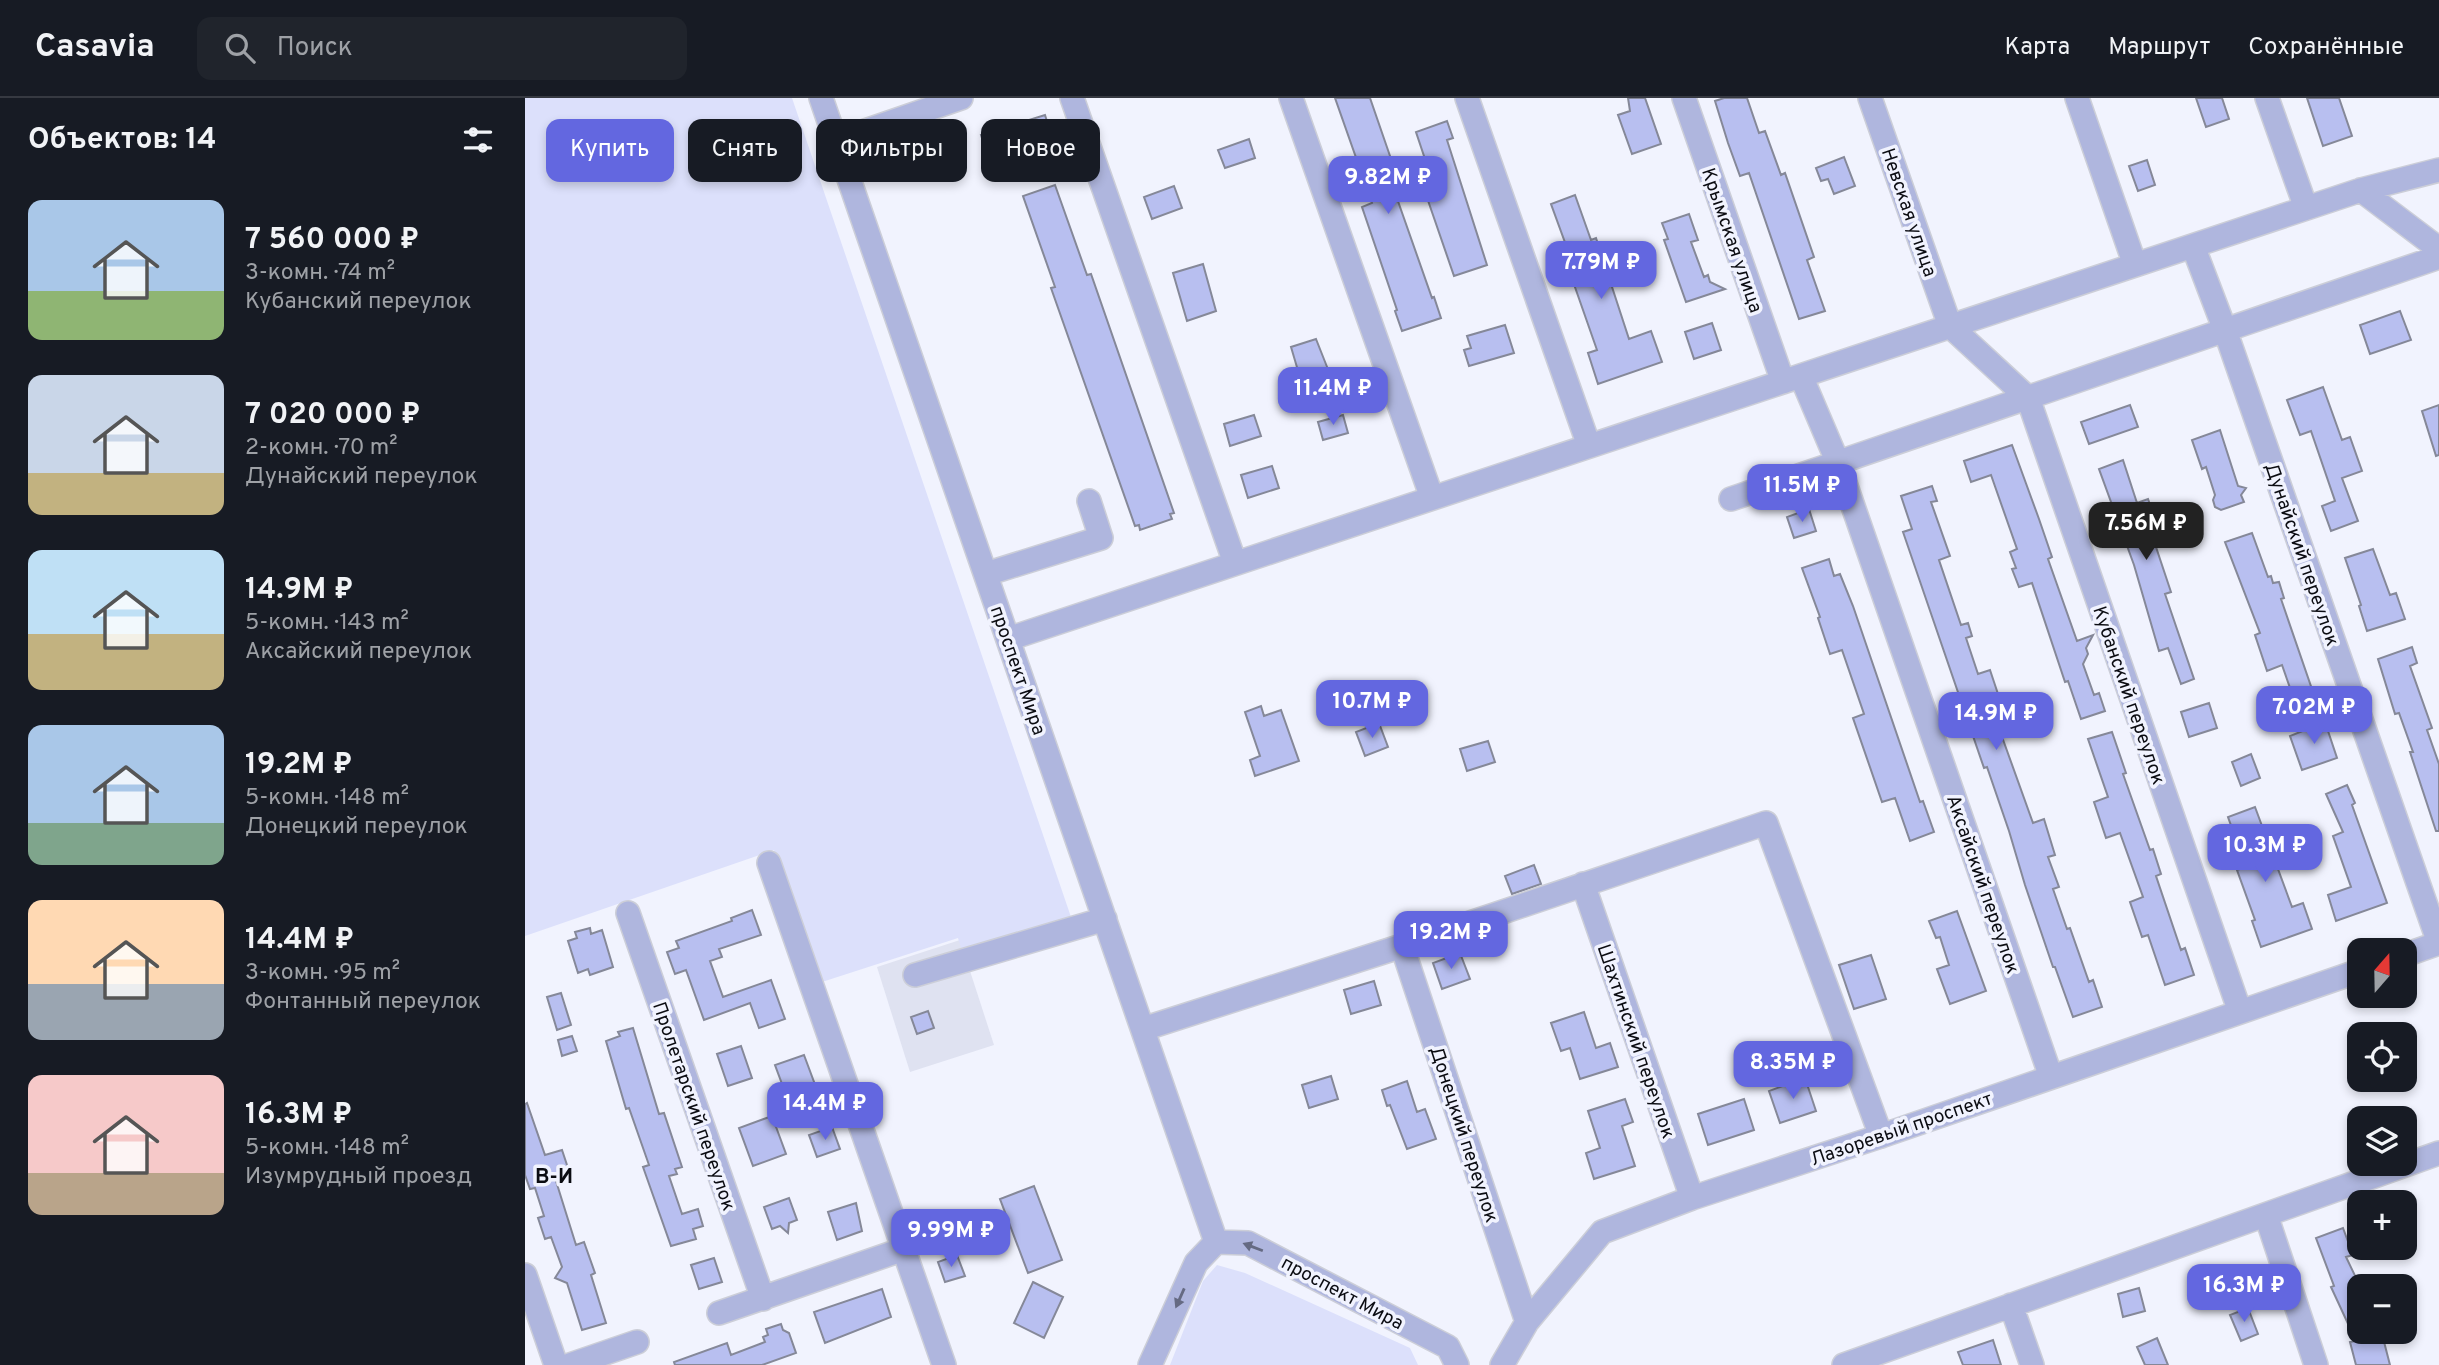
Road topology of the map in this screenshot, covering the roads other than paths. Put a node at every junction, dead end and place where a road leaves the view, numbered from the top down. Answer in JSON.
{"nodes":[{"id":1,"x":821,"y":98,"type":"edge"},
{"id":2,"x":961,"y":98,"type":"edge"},
{"id":3,"x":1072,"y":98,"type":"edge"},
{"id":4,"x":1291,"y":98,"type":"edge"},
{"id":5,"x":1467,"y":98,"type":"edge"},
{"id":6,"x":1684,"y":98,"type":"edge"},
{"id":7,"x":1870,"y":98,"type":"edge"},
{"id":8,"x":2077,"y":98,"type":"edge"},
{"id":9,"x":2267,"y":98,"type":"edge"},
{"id":10,"x":828,"y":119,"type":"edge"},
{"id":11,"x":900,"y":119,"type":"edge"},
{"id":12,"x":2439,"y":170,"type":"edge"},
{"id":13,"x":850,"y":182,"type":"edge"},
{"id":14,"x":2361,"y":190,"type":"junction"},
{"id":15,"x":2306,"y":208,"type":"junction"},
{"id":16,"x":2193,"y":246,"type":"junction"},
{"id":17,"x":2439,"y":249,"type":"edge"},
{"id":18,"x":2439,"y":257,"type":"edge"},
{"id":19,"x":2134,"y":265,"type":"junction"},
{"id":20,"x":1950,"y":326,"type":"junction"},
{"id":21,"x":2225,"y":330,"type":"junction"},
{"id":22,"x":1792,"y":379,"type":"junction"},
{"id":23,"x":2028,"y":398,"type":"junction"},
{"id":24,"x":1589,"y":446,"type":"junction"},
{"id":25,"x":1838,"y":464,"type":"junction"},
{"id":26,"x":1431,"y":498,"type":"junction"},
{"id":27,"x":1731,"y":499,"type":"dead end"},
{"id":28,"x":1089,"y":501,"type":"dead end"},
{"id":29,"x":1235,"y":563,"type":"junction"},
{"id":30,"x":986,"y":574,"type":"junction"},
{"id":31,"x":1008,"y":639,"type":"junction"},
{"id":32,"x":769,"y":863,"type":"dead end"},
{"id":33,"x":1583,"y":884,"type":"junction"},
{"id":34,"x":628,"y":913,"type":"dead end"},
{"id":35,"x":1105,"y":919,"type":"junction"},
{"id":36,"x":2439,"y":943,"type":"edge"},
{"id":37,"x":1402,"y":946,"type":"junction"},
{"id":38,"x":2417,"y":951,"type":"edge"},
{"id":39,"x":915,"y":975,"type":"dead end"},
{"id":40,"x":2347,"y":975,"type":"edge"},
{"id":41,"x":2240,"y":1012,"type":"junction"},
{"id":42,"x":1143,"y":1029,"type":"junction"},
{"id":43,"x":2051,"y":1077,"type":"junction"},
{"id":44,"x":1881,"y":1136,"type":"junction"},
{"id":45,"x":2439,"y":1153,"type":"edge"},
{"id":46,"x":1692,"y":1198,"type":"junction"},
{"id":47,"x":2266,"y":1215,"type":"junction"},
{"id":48,"x":1216,"y":1242,"type":"junction"},
{"id":49,"x":904,"y":1250,"type":"junction"},
{"id":50,"x":525,"y":1275,"type":"edge"},
{"id":51,"x":762,"y":1299,"type":"junction"},
{"id":52,"x":2011,"y":1305,"type":"junction"},
{"id":53,"x":719,"y":1313,"type":"dead end"},
{"id":54,"x":1528,"y":1322,"type":"junction"},
{"id":55,"x":638,"y":1342,"type":"dead end"},
{"id":56,"x":556,"y":1365,"type":"edge"},
{"id":57,"x":570,"y":1365,"type":"edge"},
{"id":58,"x":944,"y":1365,"type":"edge"},
{"id":59,"x":1150,"y":1365,"type":"edge"},
{"id":60,"x":1457,"y":1365,"type":"edge"},
{"id":61,"x":1502,"y":1365,"type":"edge"},
{"id":62,"x":1843,"y":1365,"type":"edge"},
{"id":63,"x":2032,"y":1365,"type":"edge"},
{"id":64,"x":2316,"y":1365,"type":"edge"}],
"edges":[{"from":1,"to":10,"type":"street","name":"проспект Мира"},
{"from":2,"to":11,"type":"street"},
{"from":3,"to":29,"type":"street"},
{"from":4,"to":26,"type":"street"},
{"from":5,"to":24,"type":"street"},
{"from":6,"to":22,"type":"street","name":"Крымская улица"},
{"from":7,"to":20,"type":"street","name":"Невская улица"},
{"from":8,"to":19,"type":"street"},
{"from":9,"to":15,"type":"street"},
{"from":12,"to":14,"type":"street"},
{"from":13,"to":30,"type":"street","name":"проспект Мира"},
{"from":14,"to":15,"type":"street"},
{"from":14,"to":17,"type":"street"},
{"from":15,"to":16,"type":"street"},
{"from":16,"to":19,"type":"street"},
{"from":16,"to":21,"type":"street","name":"Дунайский переулок"},
{"from":18,"to":21,"type":"street"},
{"from":19,"to":20,"type":"street"},
{"from":20,"to":22,"type":"street"},
{"from":20,"to":23,"type":"street","name":"Кубанский переулок"},
{"from":21,"to":23,"type":"street"},
{"from":21,"to":36,"type":"street","name":"Дунайский переулок"},
{"from":22,"to":24,"type":"street"},
{"from":22,"to":25,"type":"street","name":"Аксайский переулок"},
{"from":23,"to":25,"type":"street"},
{"from":23,"to":41,"type":"street","name":"Кубанский переулок"},
{"from":24,"to":26,"type":"street"},
{"from":25,"to":27,"type":"street"},
{"from":25,"to":43,"type":"street","name":"Аксайский переулок"},
{"from":26,"to":29,"type":"street"},
{"from":28,"to":30,"type":"street"},
{"from":29,"to":31,"type":"street"},
{"from":30,"to":31,"type":"street","name":"проспект Мира"},
{"from":31,"to":35,"type":"street","name":"проспект Мира"},
{"from":32,"to":49,"type":"street"},
{"from":33,"to":37,"type":"street"},
{"from":33,"to":44,"type":"street"},
{"from":33,"to":46,"type":"street","name":"Шахтинский переулок"},
{"from":34,"to":51,"type":"street","name":"Пролетарский переулок"},
{"from":35,"to":39,"type":"street"},
{"from":35,"to":42,"type":"street","name":"проспект Мира"},
{"from":36,"to":38,"type":"street"},
{"from":37,"to":42,"type":"street"},
{"from":37,"to":54,"type":"street","name":"Донецкий переулок"},
{"from":40,"to":41,"type":"street","name":"Лазоревый проспект"},
{"from":41,"to":43,"type":"street","name":"Лазоревый проспект"},
{"from":42,"to":48,"type":"street","name":"проспект Мира"},
{"from":43,"to":44,"type":"street","name":"Лазоревый проспект"},
{"from":44,"to":46,"type":"street","name":"Лазоревый проспект"},
{"from":45,"to":47,"type":"street"},
{"from":46,"to":54,"type":"street","name":"Лазоревый проспект"},
{"from":47,"to":52,"type":"street"},
{"from":47,"to":64,"type":"street"},
{"from":48,"to":59,"type":"street","one_way":true},
{"from":60,"to":48,"type":"street","name":"проспект Мира","one_way":true},
{"from":49,"to":51,"type":"street"},
{"from":49,"to":58,"type":"street"},
{"from":50,"to":56,"type":"street"},
{"from":51,"to":53,"type":"street"},
{"from":52,"to":62,"type":"street"},
{"from":52,"to":63,"type":"street"},
{"from":54,"to":61,"type":"street","name":"Лазоревый проспект"},
{"from":55,"to":57,"type":"street"}]}
